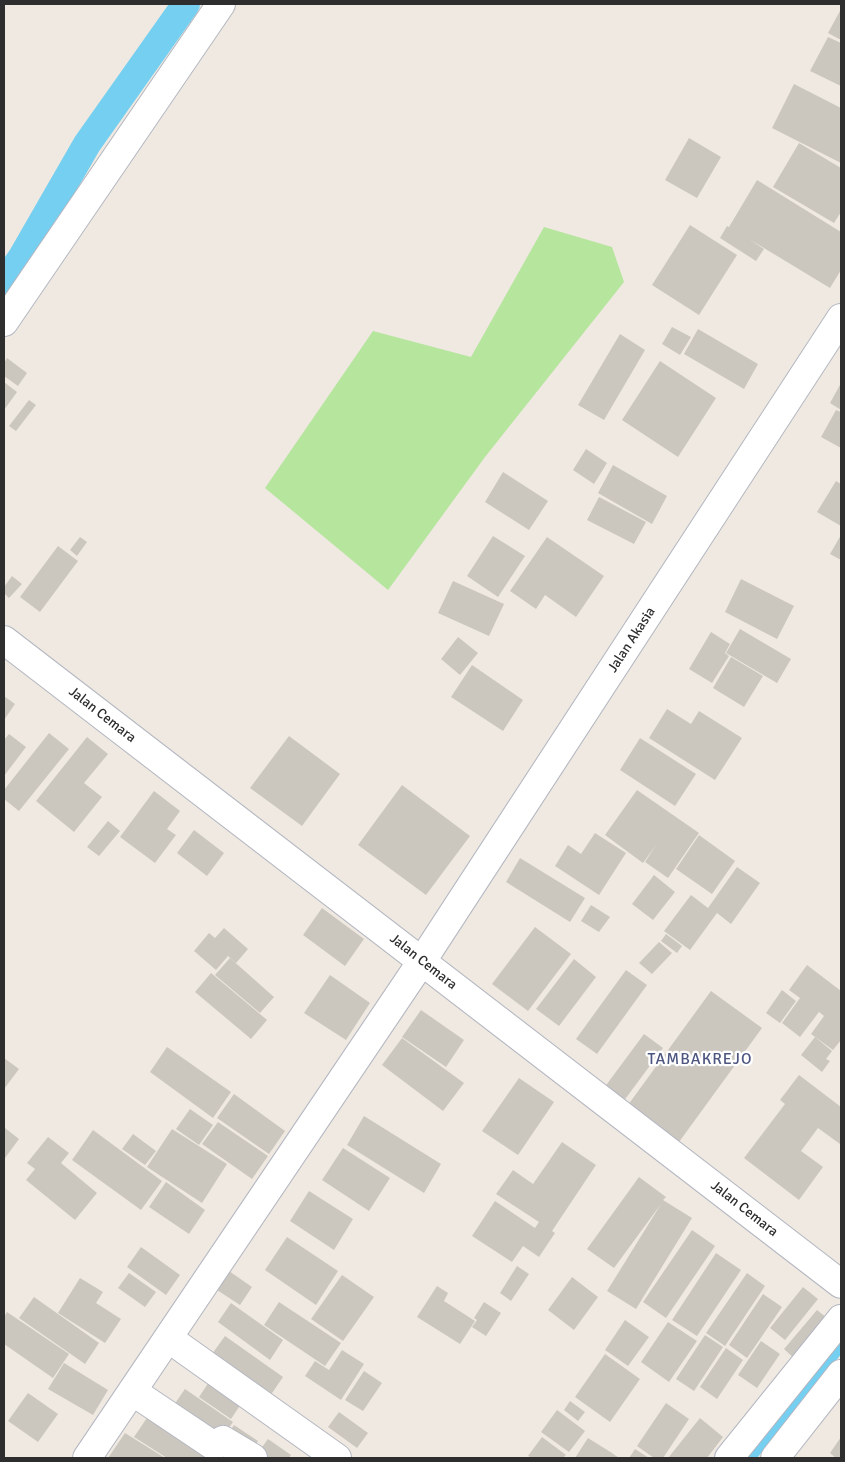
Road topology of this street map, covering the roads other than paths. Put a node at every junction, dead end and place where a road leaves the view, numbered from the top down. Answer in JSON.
{"nodes":[{"id":1,"x":221,"y":4,"type":"edge"},
{"id":2,"x":841,"y":318,"type":"edge"},
{"id":3,"x":4,"y":322,"type":"edge"},
{"id":4,"x":4,"y":640,"type":"edge"},
{"id":5,"x":422,"y":961,"type":"junction"},
{"id":6,"x":841,"y":1284,"type":"edge"},
{"id":7,"x":841,"y":1319,"type":"edge"},
{"id":8,"x":168,"y":1338,"type":"junction"},
{"id":9,"x":841,"y":1374,"type":"edge"},
{"id":10,"x":132,"y":1391,"type":"junction"},
{"id":11,"x":87,"y":1458,"type":"edge"},
{"id":12,"x":253,"y":1458,"type":"edge"},
{"id":13,"x":337,"y":1458,"type":"edge"},
{"id":14,"x":729,"y":1458,"type":"edge"},
{"id":15,"x":775,"y":1458,"type":"edge"}],
"edges":[{"from":1,"to":3,"type":"street"},
{"from":2,"to":5,"type":"street","name":"Jalan Akasia"},
{"from":4,"to":5,"type":"street","name":"Jalan Cemara"},
{"from":5,"to":6,"type":"street","name":"Jalan Cemara"},
{"from":5,"to":8,"type":"street","name":"Jalan Akasia"},
{"from":7,"to":14,"type":"street"},
{"from":8,"to":10,"type":"street","name":"Jalan Akasia"},
{"from":8,"to":13,"type":"street"},
{"from":9,"to":15,"type":"street"},
{"from":10,"to":11,"type":"street","name":"Jalan Akasia"},
{"from":10,"to":12,"type":"street"}]}
